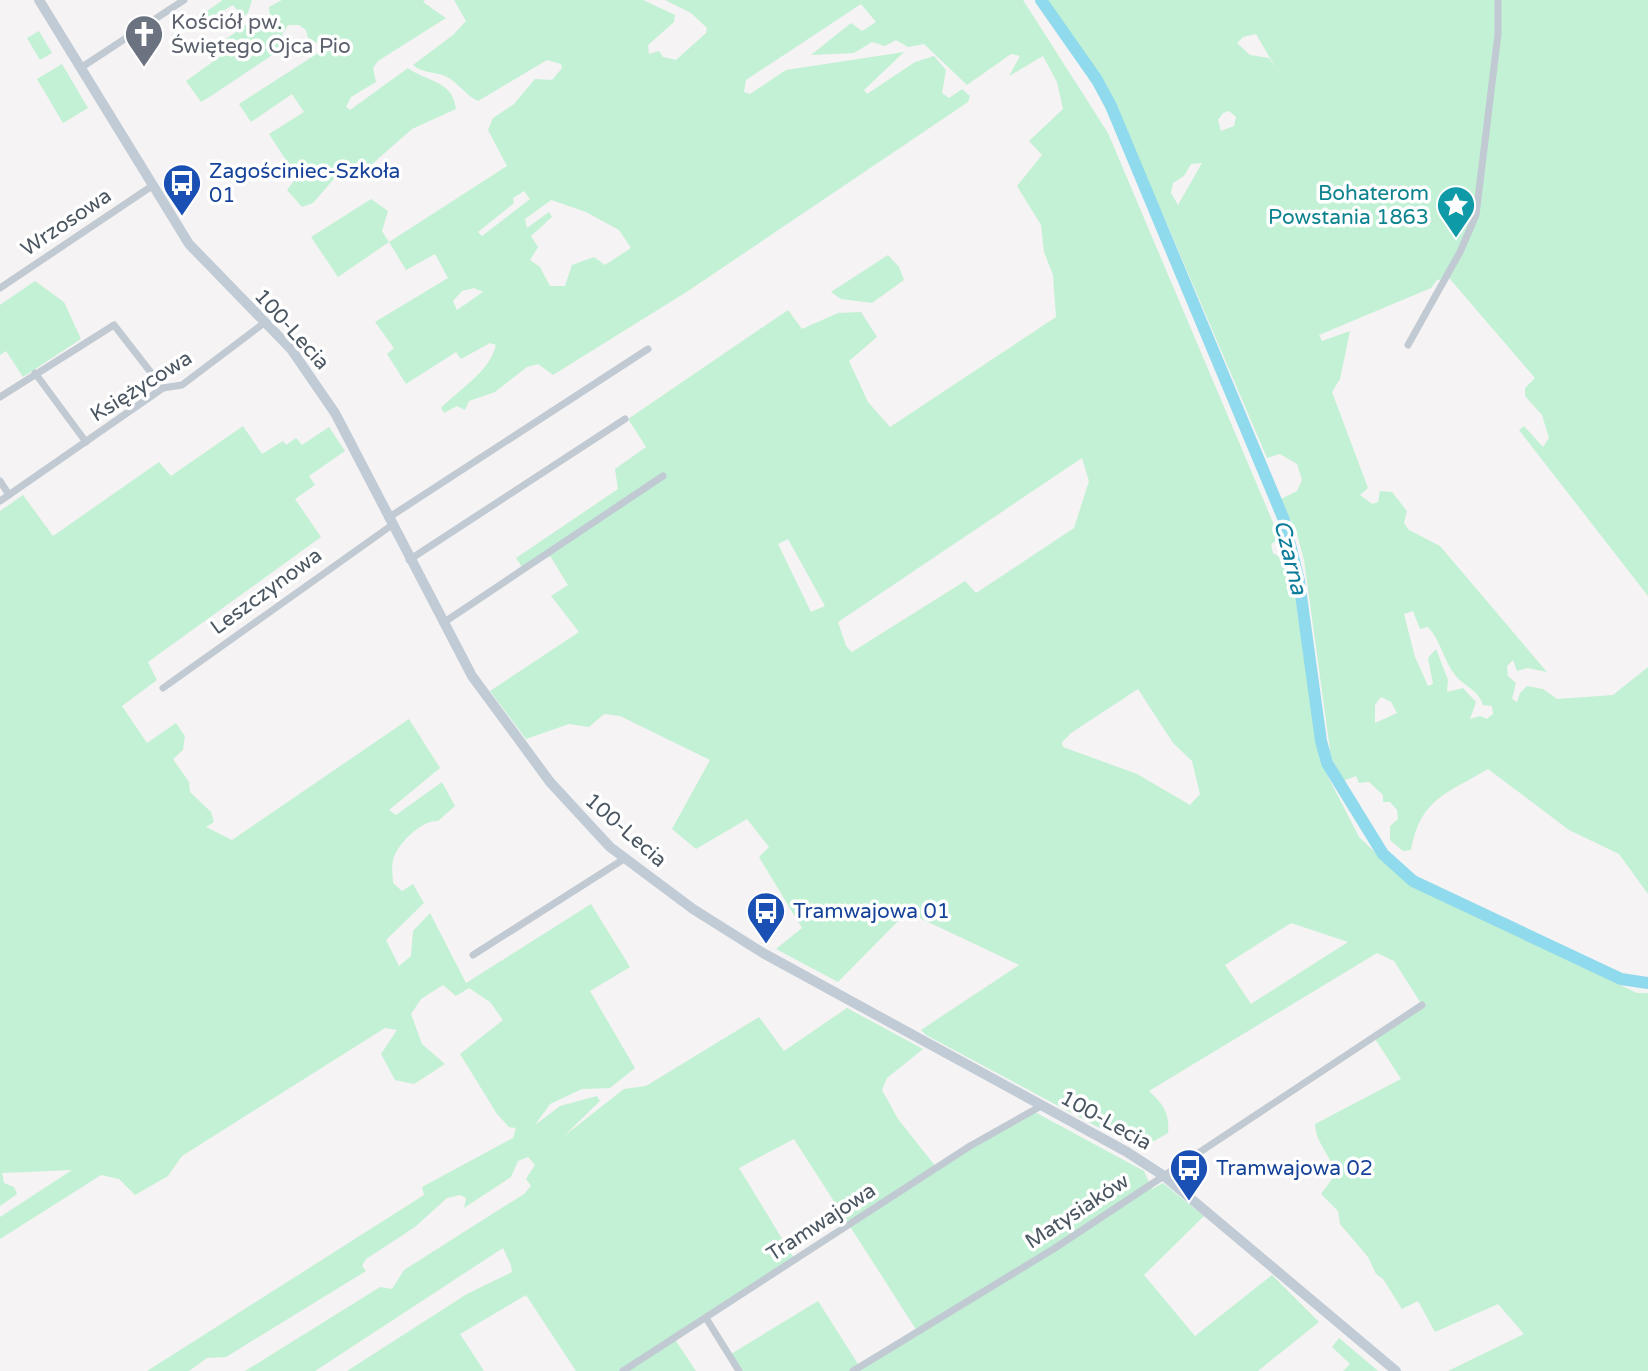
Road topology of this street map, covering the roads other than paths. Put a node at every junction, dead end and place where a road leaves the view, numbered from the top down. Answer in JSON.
{"nodes":[{"id":1,"x":39,"y":0,"type":"edge"},
{"id":2,"x":184,"y":0,"type":"edge"},
{"id":3,"x":1498,"y":0,"type":"edge"},
{"id":4,"x":82,"y":67,"type":"junction"},
{"id":5,"x":152,"y":186,"type":"junction"},
{"id":6,"x":0,"y":288,"type":"edge"},
{"id":7,"x":264,"y":323,"type":"junction"},
{"id":8,"x":1408,"y":345,"type":"dead end"},
{"id":9,"x":648,"y":349,"type":"dead end"},
{"id":10,"x":36,"y":373,"type":"junction"},
{"id":11,"x":163,"y":388,"type":"junction"},
{"id":12,"x":0,"y":397,"type":"edge"},
{"id":13,"x":625,"y":419,"type":"dead end"},
{"id":14,"x":86,"y":442,"type":"junction"},
{"id":15,"x":663,"y":476,"type":"dead end"},
{"id":16,"x":0,"y":481,"type":"edge"},
{"id":17,"x":9,"y":495,"type":"junction"},
{"id":18,"x":0,"y":500,"type":"edge"},
{"id":19,"x":390,"y":522,"type":"junction"},
{"id":20,"x":409,"y":560,"type":"junction"},
{"id":21,"x":443,"y":623,"type":"junction"},
{"id":22,"x":163,"y":688,"type":"dead end"},
{"id":23,"x":624,"y":859,"type":"junction"},
{"id":24,"x":473,"y":955,"type":"dead end"},
{"id":25,"x":1422,"y":1005,"type":"dead end"},
{"id":26,"x":1041,"y":1106,"type":"junction"},
{"id":27,"x":1164,"y":1176,"type":"junction"},
{"id":28,"x":706,"y":1318,"type":"junction"},
{"id":29,"x":622,"y":1371,"type":"edge"},
{"id":30,"x":739,"y":1371,"type":"edge"},
{"id":31,"x":853,"y":1371,"type":"edge"},
{"id":32,"x":1396,"y":1371,"type":"edge"}],
"edges":[{"from":1,"to":4,"type":"street","name":"100-Lecia"},
{"from":2,"to":4,"type":"street"},
{"from":3,"to":8,"type":"street"},
{"from":4,"to":5,"type":"street","name":"100-Lecia"},
{"from":5,"to":6,"type":"street","name":"Wrzosowa"},
{"from":5,"to":7,"type":"street","name":"100-Lecia"},
{"from":7,"to":11,"type":"street","name":"Księżycowa"},
{"from":7,"to":19,"type":"street","name":"100-Lecia"},
{"from":9,"to":19,"type":"street","name":"Leszczynowa"},
{"from":10,"to":11,"type":"street"},
{"from":10,"to":12,"type":"street"},
{"from":10,"to":14,"type":"street"},
{"from":11,"to":14,"type":"street","name":"Księżycowa"},
{"from":13,"to":20,"type":"street"},
{"from":14,"to":17,"type":"street","name":"Księżycowa"},
{"from":15,"to":21,"type":"street"},
{"from":16,"to":17,"type":"street"},
{"from":17,"to":18,"type":"street","name":"Księżycowa"},
{"from":19,"to":20,"type":"street","name":"100-Lecia"},
{"from":19,"to":22,"type":"street","name":"Leszczynowa"},
{"from":20,"to":21,"type":"street","name":"100-Lecia"},
{"from":21,"to":23,"type":"street","name":"100-Lecia"},
{"from":23,"to":24,"type":"street"},
{"from":23,"to":26,"type":"street","name":"100-Lecia"},
{"from":25,"to":27,"type":"street","name":"Matysiaków"},
{"from":26,"to":27,"type":"street","name":"100-Lecia"},
{"from":26,"to":28,"type":"street","name":"Tramwajowa"},
{"from":27,"to":31,"type":"street","name":"Matysiaków"},
{"from":27,"to":32,"type":"street","name":"100-Lecia"},
{"from":28,"to":29,"type":"street","name":"Tramwajowa"},
{"from":28,"to":30,"type":"street"}]}
